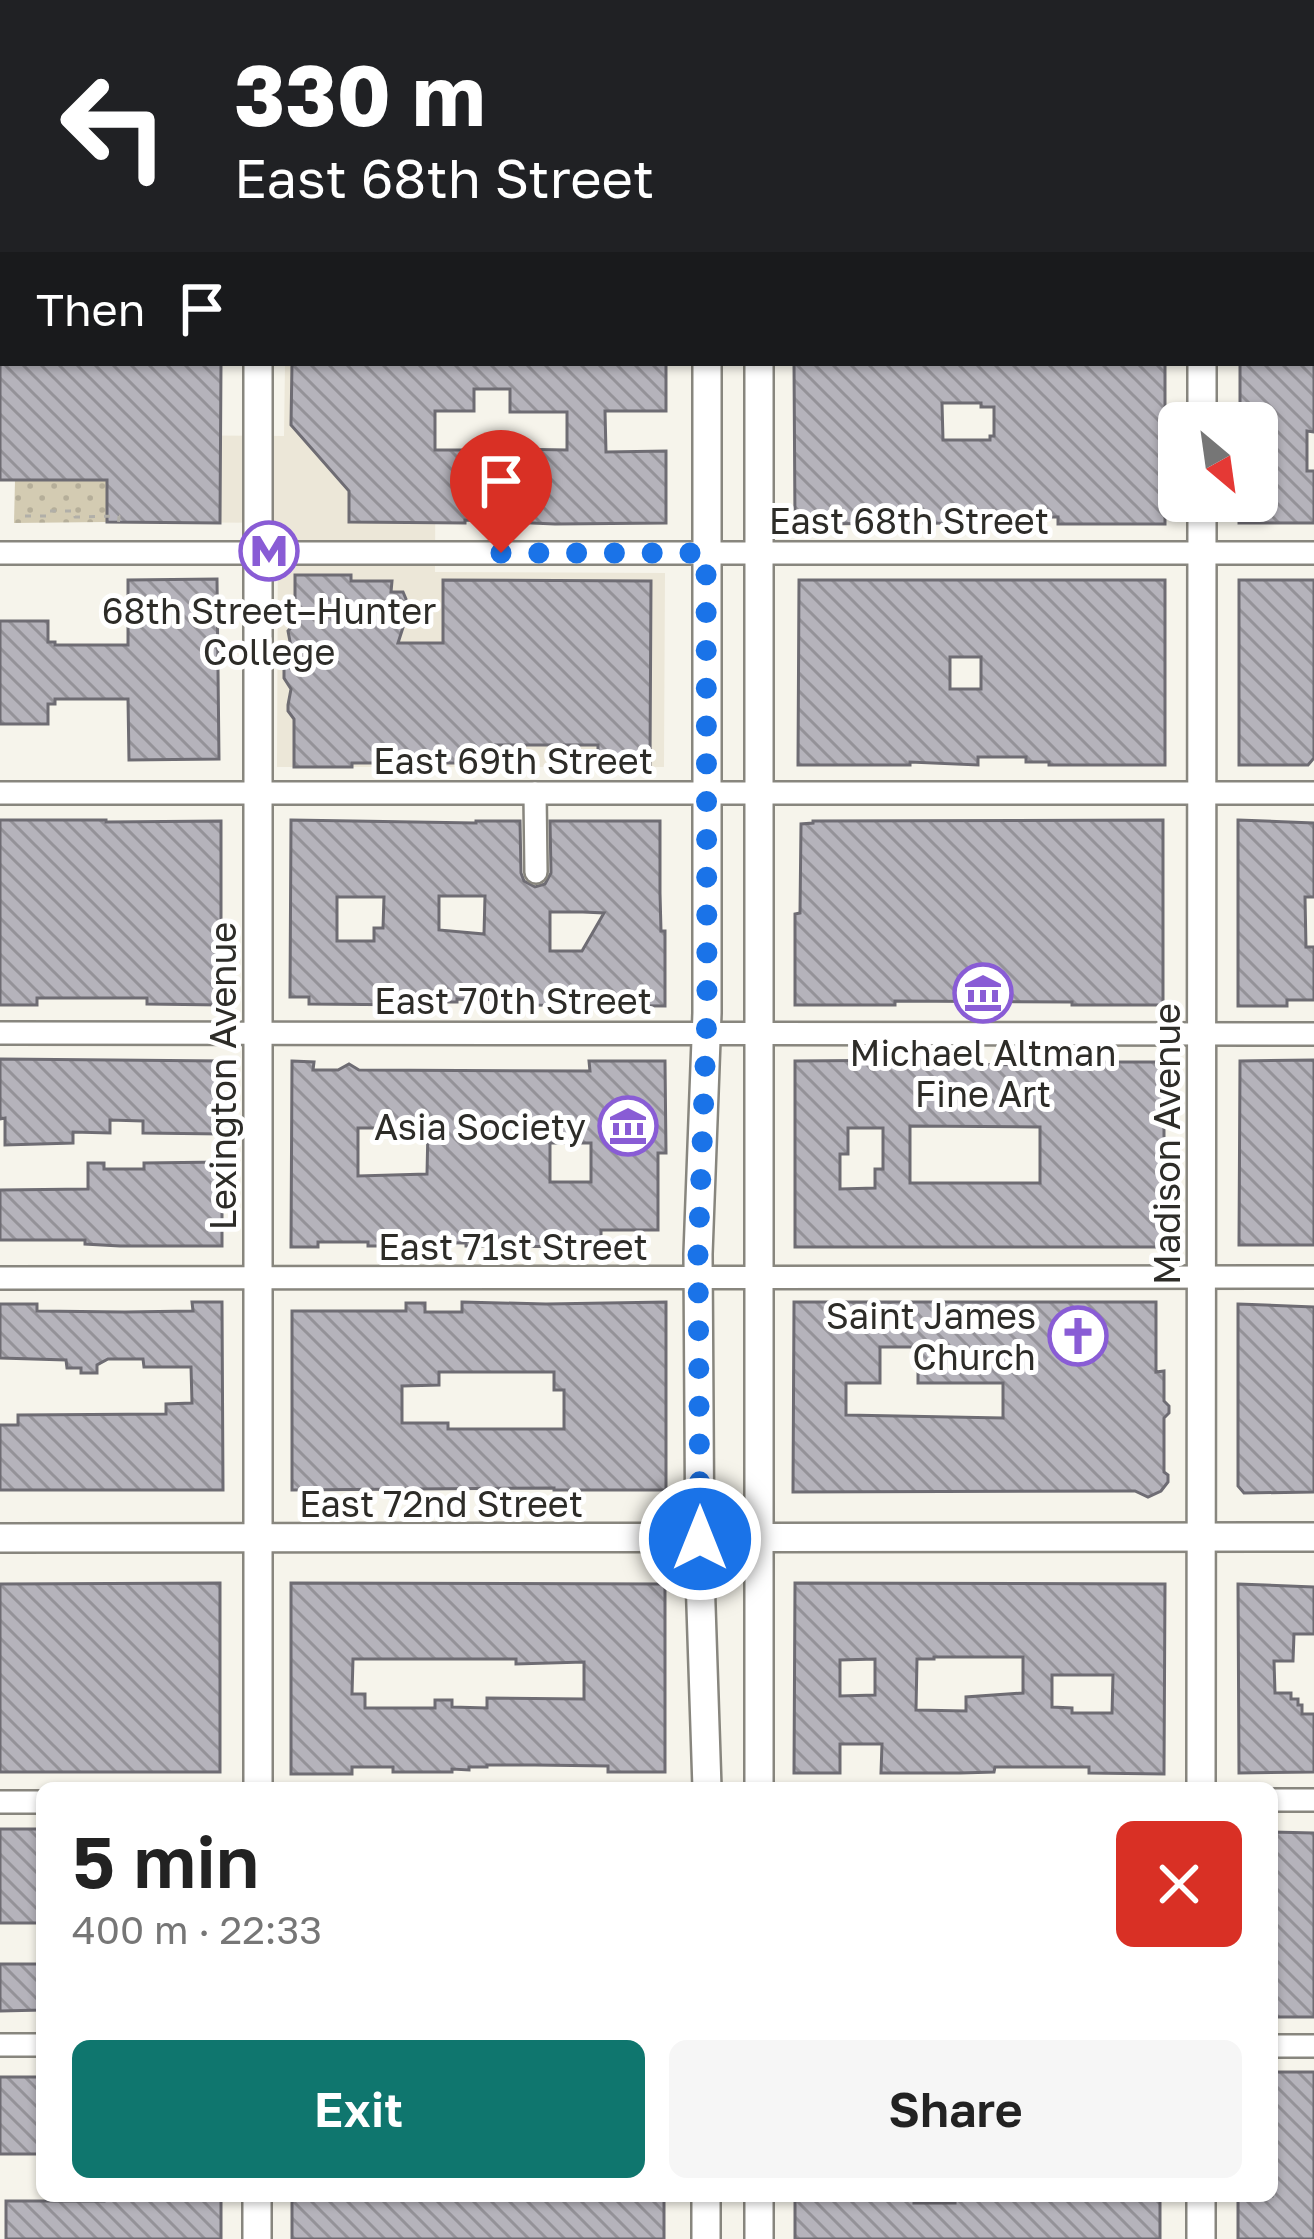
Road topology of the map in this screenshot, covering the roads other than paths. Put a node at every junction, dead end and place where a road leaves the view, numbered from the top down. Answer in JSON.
{"nodes":[{"id":1,"x":258,"y":366,"type":"edge"},
{"id":2,"x":707,"y":366,"type":"edge"},
{"id":3,"x":759,"y":366,"type":"edge"},
{"id":4,"x":1202,"y":366,"type":"edge"},
{"id":5,"x":1202,"y":402,"type":"edge"},
{"id":6,"x":1202,"y":522,"type":"edge"},
{"id":7,"x":0,"y":553,"type":"edge"},
{"id":8,"x":258,"y":553,"type":"junction"},
{"id":9,"x":706,"y":553,"type":"junction"},
{"id":10,"x":759,"y":553,"type":"junction"},
{"id":11,"x":1202,"y":553,"type":"junction"},
{"id":12,"x":1314,"y":553,"type":"edge"},
{"id":13,"x":0,"y":793,"type":"edge"},
{"id":14,"x":258,"y":793,"type":"junction"},
{"id":15,"x":536,"y":793,"type":"junction"},
{"id":16,"x":707,"y":793,"type":"junction"},
{"id":17,"x":759,"y":793,"type":"junction"},
{"id":18,"x":1203,"y":793,"type":"junction"},
{"id":19,"x":1314,"y":793,"type":"edge"},
{"id":20,"x":536,"y":872,"type":"dead end"},
{"id":21,"x":0,"y":1033,"type":"edge"},
{"id":22,"x":259,"y":1033,"type":"junction"},
{"id":23,"x":706,"y":1033,"type":"junction"},
{"id":24,"x":759,"y":1034,"type":"junction"},
{"id":25,"x":1203,"y":1034,"type":"junction"},
{"id":26,"x":1314,"y":1034,"type":"edge"},
{"id":27,"x":1201,"y":1277,"type":"junction"},
{"id":28,"x":1314,"y":1277,"type":"edge"},
{"id":29,"x":0,"y":1278,"type":"edge"},
{"id":30,"x":258,"y":1278,"type":"junction"},
{"id":31,"x":699,"y":1279,"type":"junction"},
{"id":32,"x":759,"y":1279,"type":"junction"},
{"id":33,"x":0,"y":1538,"type":"edge"},
{"id":34,"x":259,"y":1538,"type":"junction"},
{"id":35,"x":1201,"y":1538,"type":"junction"},
{"id":36,"x":1314,"y":1538,"type":"edge"},
{"id":37,"x":700,"y":1539,"type":"junction"},
{"id":38,"x":759,"y":1539,"type":"junction"},
{"id":39,"x":258,"y":1782,"type":"edge"},
{"id":40,"x":707,"y":1782,"type":"edge"},
{"id":41,"x":759,"y":1782,"type":"edge"},
{"id":42,"x":1201,"y":1782,"type":"edge"},
{"id":43,"x":1278,"y":1800,"type":"edge"},
{"id":44,"x":1314,"y":1800,"type":"edge"},
{"id":45,"x":0,"y":1802,"type":"edge"},
{"id":46,"x":36,"y":1802,"type":"edge"},
{"id":47,"x":0,"y":2045,"type":"edge"},
{"id":48,"x":36,"y":2045,"type":"edge"},
{"id":49,"x":1278,"y":2046,"type":"edge"},
{"id":50,"x":1314,"y":2046,"type":"edge"},
{"id":51,"x":257,"y":2202,"type":"edge"},
{"id":52,"x":706,"y":2202,"type":"edge"},
{"id":53,"x":759,"y":2202,"type":"edge"},
{"id":54,"x":1201,"y":2202,"type":"edge"},
{"id":55,"x":257,"y":2239,"type":"edge"},
{"id":56,"x":706,"y":2239,"type":"edge"},
{"id":57,"x":759,"y":2239,"type":"edge"},
{"id":58,"x":1201,"y":2239,"type":"edge"}],
"edges":[{"from":1,"to":8,"type":"main road","name":"Lexington Avenue"},
{"from":2,"to":9,"type":"main road"},
{"from":3,"to":10,"type":"main road"},
{"from":4,"to":5,"type":"main road"},
{"from":6,"to":11,"type":"main road","name":"Madison Avenue"},
{"from":7,"to":8,"type":"street","name":"East 68th Street"},
{"from":8,"to":9,"type":"street","name":"East 68th Street"},
{"from":8,"to":14,"type":"main road","name":"Lexington Avenue"},
{"from":9,"to":10,"type":"street","name":"East 68th Street"},
{"from":9,"to":16,"type":"main road"},
{"from":10,"to":11,"type":"street","name":"East 68th Street"},
{"from":10,"to":17,"type":"main road"},
{"from":11,"to":12,"type":"street","name":"East 68th Street"},
{"from":11,"to":18,"type":"main road","name":"Madison Avenue"},
{"from":13,"to":14,"type":"street","name":"East 69th Street"},
{"from":14,"to":15,"type":"street","name":"East 69th Street"},
{"from":14,"to":22,"type":"main road","name":"Lexington Avenue"},
{"from":15,"to":16,"type":"street","name":"East 69th Street"},
{"from":15,"to":20,"type":"street"},
{"from":16,"to":17,"type":"street","name":"East 69th Street"},
{"from":16,"to":23,"type":"main road"},
{"from":17,"to":18,"type":"street","name":"East 69th Street"},
{"from":17,"to":24,"type":"main road"},
{"from":18,"to":19,"type":"street","name":"East 69th Street"},
{"from":18,"to":25,"type":"main road","name":"Madison Avenue"},
{"from":21,"to":22,"type":"street","name":"East 70th Street"},
{"from":22,"to":23,"type":"street","name":"East 70th Street"},
{"from":22,"to":30,"type":"main road","name":"Lexington Avenue"},
{"from":23,"to":24,"type":"street","name":"East 70th Street"},
{"from":23,"to":31,"type":"main road"},
{"from":24,"to":25,"type":"street","name":"East 70th Street"},
{"from":24,"to":32,"type":"main road"},
{"from":25,"to":26,"type":"street","name":"East 70th Street"},
{"from":25,"to":27,"type":"main road","name":"Madison Avenue"},
{"from":27,"to":28,"type":"street","name":"East 71st Street"},
{"from":27,"to":32,"type":"street","name":"East 71st Street"},
{"from":27,"to":35,"type":"main road","name":"Madison Avenue"},
{"from":29,"to":30,"type":"street","name":"East 71st Street"},
{"from":30,"to":31,"type":"street","name":"East 71st Street"},
{"from":30,"to":34,"type":"main road","name":"Lexington Avenue"},
{"from":31,"to":32,"type":"street","name":"East 71st Street"},
{"from":31,"to":37,"type":"main road"},
{"from":32,"to":38,"type":"main road"},
{"from":33,"to":34,"type":"main road","name":"East 72nd Street"},
{"from":34,"to":37,"type":"main road","name":"East 72nd Street"},
{"from":34,"to":39,"type":"main road","name":"Lexington Avenue"},
{"from":35,"to":36,"type":"main road","name":"East 72nd Street"},
{"from":35,"to":38,"type":"main road","name":"East 72nd Street"},
{"from":35,"to":42,"type":"main road","name":"Madison Avenue"},
{"from":37,"to":38,"type":"main road","name":"East 72nd Street"},
{"from":37,"to":40,"type":"main road"},
{"from":38,"to":41,"type":"main road"},
{"from":43,"to":44,"type":"street"},
{"from":45,"to":46,"type":"street"},
{"from":47,"to":48,"type":"street"},
{"from":49,"to":50,"type":"street"},
{"from":51,"to":55,"type":"main road"},
{"from":52,"to":56,"type":"main road"},
{"from":53,"to":57,"type":"main road"},
{"from":54,"to":58,"type":"main road"}]}
